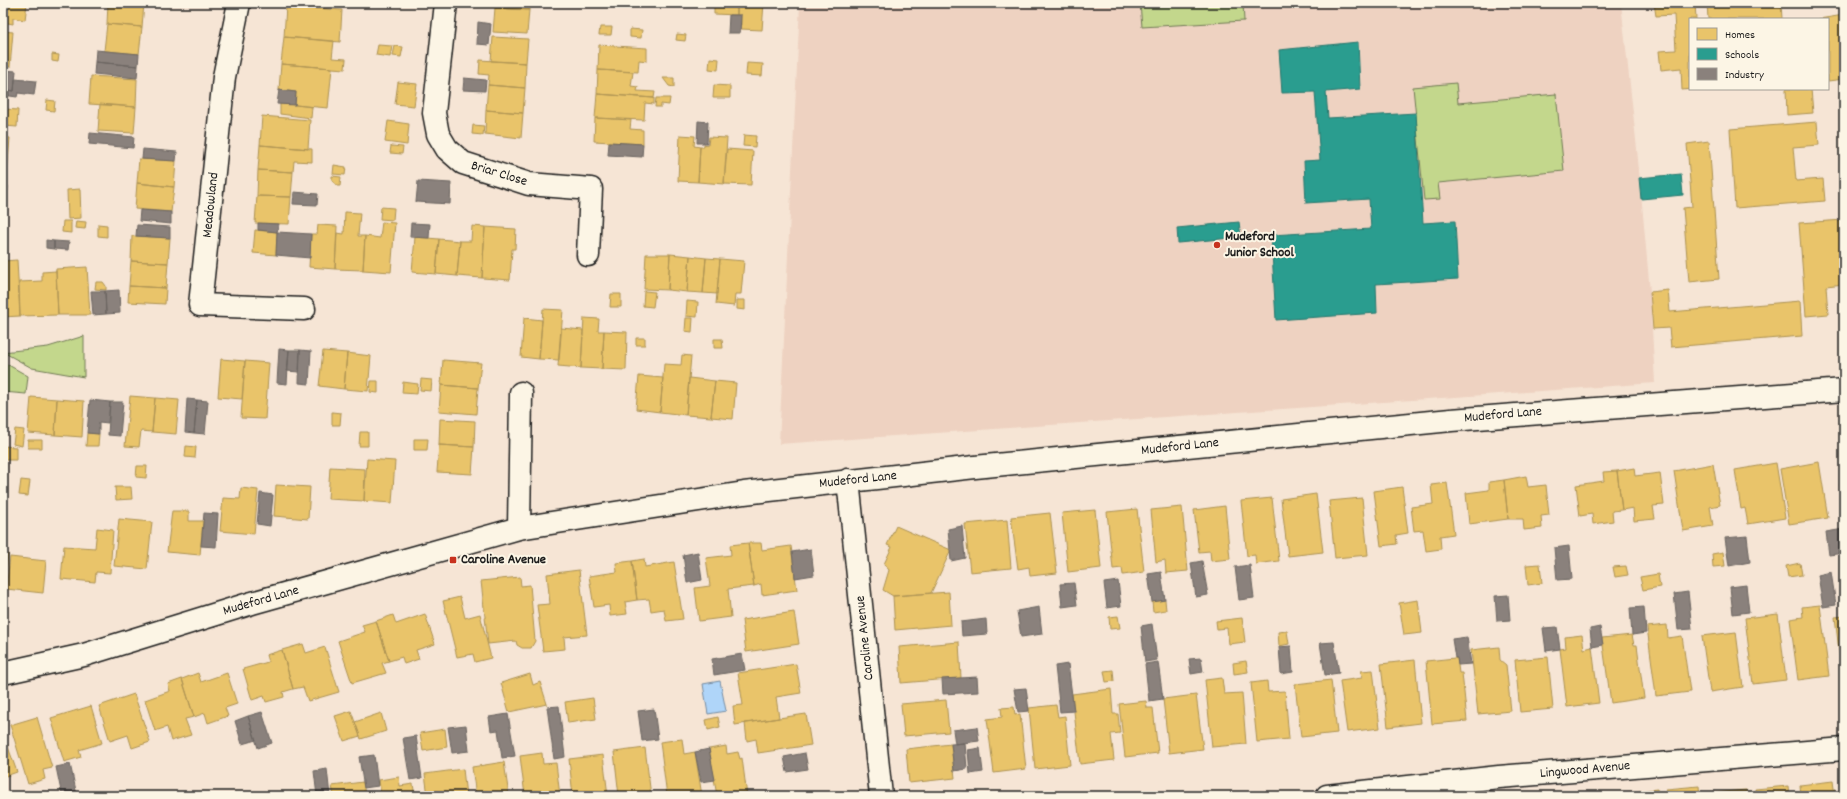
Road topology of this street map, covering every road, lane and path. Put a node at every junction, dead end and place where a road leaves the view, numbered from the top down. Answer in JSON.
{"nodes":[{"id":1,"x":239,"y":3,"type":"edge"},
{"id":2,"x":446,"y":3,"type":"edge"},
{"id":3,"x":588,"y":255,"type":"dead end"},
{"id":4,"x":304,"y":309,"type":"dead end"},
{"id":5,"x":1844,"y":390,"type":"edge"},
{"id":6,"x":521,"y":392,"type":"dead end"},
{"id":7,"x":848,"y":480,"type":"junction"},
{"id":8,"x":519,"y":528,"type":"junction"},
{"id":9,"x":3,"y":673,"type":"edge"},
{"id":10,"x":1844,"y":749,"type":"edge"},
{"id":11,"x":881,"y":796,"type":"edge"},
{"id":12,"x":1327,"y":796,"type":"edge"}],
"edges":[{"from":1,"to":4,"type":"street","name":"Meadowland"},
{"from":2,"to":3,"type":"street","name":"Briar Close"},
{"from":5,"to":7,"type":"street","name":"Mudeford Lane"},
{"from":6,"to":8,"type":"street"},
{"from":7,"to":8,"type":"street","name":"Mudeford Lane"},
{"from":7,"to":11,"type":"street","name":"Caroline Avenue"},
{"from":8,"to":9,"type":"street","name":"Mudeford Lane"},
{"from":10,"to":12,"type":"street","name":"Lingwood Avenue"}]}
